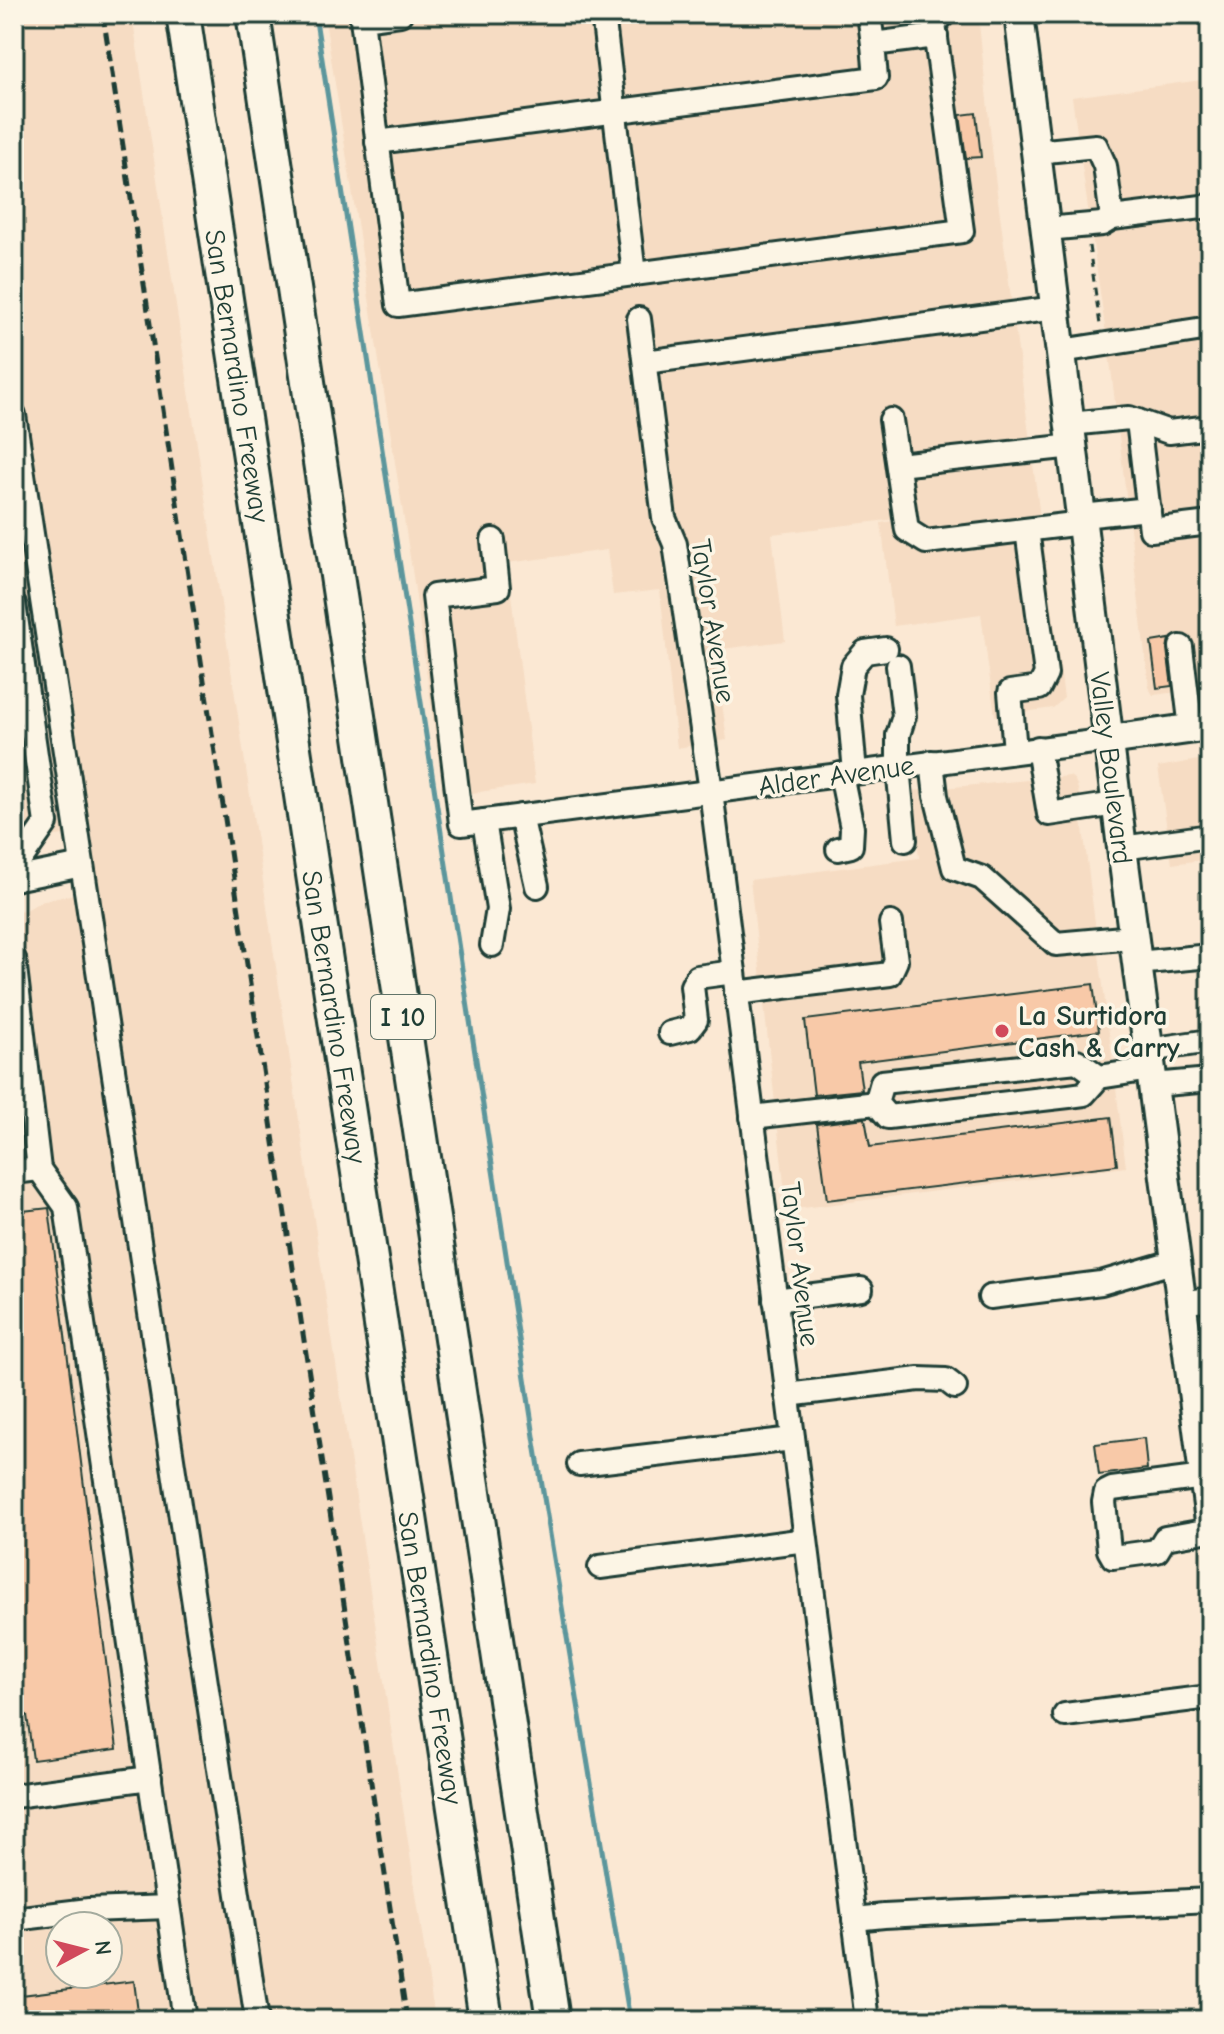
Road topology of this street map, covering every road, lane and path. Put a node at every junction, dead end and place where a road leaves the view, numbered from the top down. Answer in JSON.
{"nodes":[{"id":1,"x":183,"y":14,"type":"edge"},
{"id":2,"x":253,"y":14,"type":"edge"},
{"id":3,"x":400,"y":14,"type":"edge"},
{"id":4,"x":603,"y":14,"type":"edge"},
{"id":5,"x":869,"y":14,"type":"edge"},
{"id":6,"x":944,"y":14,"type":"edge"},
{"id":7,"x":1019,"y":14,"type":"edge"},
{"id":8,"x":936,"y":36,"type":"junction"},
{"id":9,"x":873,"y":44,"type":"junction"},
{"id":10,"x":615,"y":111,"type":"junction"},
{"id":11,"x":377,"y":142,"type":"junction"},
{"id":12,"x":1036,"y":152,"type":"junction"},
{"id":13,"x":1210,"y":206,"type":"edge"},
{"id":14,"x":1112,"y":218,"type":"junction"},
{"id":15,"x":1046,"y":229,"type":"junction"},
{"id":16,"x":1089,"y":246,"type":"dead end"},
{"id":17,"x":634,"y":274,"type":"junction"},
{"id":18,"x":1056,"y":308,"type":"junction"},
{"id":19,"x":639,"y":319,"type":"dead end"},
{"id":20,"x":1210,"y":328,"type":"edge"},
{"id":21,"x":1103,"y":345,"type":"junction"},
{"id":22,"x":1061,"y":351,"type":"junction"},
{"id":23,"x":645,"y":362,"type":"junction"},
{"id":24,"x":14,"y":415,"type":"edge"},
{"id":25,"x":891,"y":420,"type":"dead end"},
{"id":26,"x":1138,"y":421,"type":"junction"},
{"id":27,"x":1210,"y":427,"type":"edge"},
{"id":28,"x":1071,"y":435,"type":"junction"},
{"id":29,"x":898,"y":465,"type":"junction"},
{"id":30,"x":1149,"y":509,"type":"junction"},
{"id":31,"x":1082,"y":520,"type":"junction"},
{"id":32,"x":1210,"y":523,"type":"edge"},
{"id":33,"x":1027,"y":530,"type":"junction"},
{"id":34,"x":493,"y":540,"type":"dead end"},
{"id":35,"x":14,"y":604,"type":"edge"},
{"id":36,"x":1181,"y":647,"type":"dead end"},
{"id":37,"x":1200,"y":728,"type":"edge"},
{"id":38,"x":1109,"y":740,"type":"junction"},
{"id":39,"x":1038,"y":748,"type":"junction"},
{"id":40,"x":1015,"y":751,"type":"junction"},
{"id":41,"x":932,"y":762,"type":"junction"},
{"id":42,"x":898,"y":767,"type":"junction"},
{"id":43,"x":848,"y":773,"type":"junction"},
{"id":44,"x":711,"y":791,"type":"junction"},
{"id":45,"x":1116,"y":804,"type":"junction"},
{"id":46,"x":521,"y":816,"type":"junction"},
{"id":47,"x":472,"y":822,"type":"junction"},
{"id":48,"x":1210,"y":836,"type":"edge"},
{"id":49,"x":905,"y":840,"type":"dead end"},
{"id":50,"x":1122,"y":848,"type":"junction"},
{"id":51,"x":838,"y":849,"type":"dead end"},
{"id":52,"x":82,"y":865,"type":"junction"},
{"id":53,"x":14,"y":869,"type":"edge"},
{"id":54,"x":14,"y":879,"type":"edge"},
{"id":55,"x":537,"y":886,"type":"dead end"},
{"id":56,"x":891,"y":923,"type":"dead end"},
{"id":57,"x":492,"y":945,"type":"dead end"},
{"id":58,"x":1135,"y":950,"type":"junction"},
{"id":59,"x":1210,"y":956,"type":"edge"},
{"id":60,"x":14,"y":959,"type":"edge"},
{"id":61,"x":735,"y":982,"type":"junction"},
{"id":62,"x":670,"y":1033,"type":"dead end"},
{"id":63,"x":1210,"y":1041,"type":"edge"},
{"id":64,"x":1151,"y":1068,"type":"junction"},
{"id":65,"x":1099,"y":1077,"type":"junction"},
{"id":66,"x":1210,"y":1080,"type":"edge"},
{"id":67,"x":876,"y":1103,"type":"junction"},
{"id":68,"x":752,"y":1117,"type":"junction"},
{"id":69,"x":39,"y":1169,"type":"junction"},
{"id":70,"x":14,"y":1172,"type":"edge"},
{"id":71,"x":1176,"y":1261,"type":"junction"},
{"id":72,"x":861,"y":1289,"type":"dead end"},
{"id":73,"x":990,"y":1297,"type":"dead end"},
{"id":74,"x":1210,"y":1299,"type":"edge"},
{"id":75,"x":775,"y":1300,"type":"junction"},
{"id":76,"x":1181,"y":1303,"type":"junction"},
{"id":77,"x":955,"y":1387,"type":"dead end"},
{"id":78,"x":787,"y":1395,"type":"junction"},
{"id":79,"x":1202,"y":1399,"type":"edge"},
{"id":80,"x":793,"y":1439,"type":"junction"},
{"id":81,"x":579,"y":1464,"type":"dead end"},
{"id":82,"x":1206,"y":1471,"type":"edge"},
{"id":83,"x":1210,"y":1521,"type":"edge"},
{"id":84,"x":1210,"y":1530,"type":"edge"},
{"id":85,"x":806,"y":1540,"type":"junction"},
{"id":86,"x":600,"y":1567,"type":"dead end"},
{"id":87,"x":1210,"y":1697,"type":"edge"},
{"id":88,"x":1065,"y":1715,"type":"dead end"},
{"id":89,"x":150,"y":1778,"type":"junction"},
{"id":90,"x":14,"y":1796,"type":"edge"},
{"id":91,"x":1210,"y":1900,"type":"edge"},
{"id":92,"x":168,"y":1907,"type":"junction"},
{"id":93,"x":14,"y":1919,"type":"edge"},
{"id":94,"x":854,"y":1919,"type":"junction"},
{"id":95,"x":185,"y":2020,"type":"edge"},
{"id":96,"x":257,"y":2020,"type":"edge"},
{"id":97,"x":486,"y":2020,"type":"edge"},
{"id":98,"x":553,"y":2020,"type":"edge"},
{"id":99,"x":867,"y":2020,"type":"edge"}],
"edges":[{"from":1,"to":97,"type":"highway","name":"San Bernardino Freeway","number":"I 10"},
{"from":2,"to":98,"type":"highway","number":"I 10"},
{"from":3,"to":11,"type":"street"},
{"from":4,"to":10,"type":"street"},
{"from":5,"to":9,"type":"street"},
{"from":6,"to":8,"type":"street"},
{"from":7,"to":12,"type":"main road","name":"Valley Boulevard"},
{"from":8,"to":9,"type":"street"},
{"from":8,"to":17,"type":"street"},
{"from":9,"to":10,"type":"street"},
{"from":10,"to":11,"type":"street"},
{"from":10,"to":17,"type":"street"},
{"from":11,"to":17,"type":"street"},
{"from":12,"to":14,"type":"street"},
{"from":12,"to":15,"type":"main road","name":"Valley Boulevard"},
{"from":13,"to":14,"type":"street"},
{"from":14,"to":15,"type":"street"},
{"from":15,"to":18,"type":"main road","name":"Valley Boulevard"},
{"from":16,"to":21,"type":"path"},
{"from":18,"to":22,"type":"main road","name":"Valley Boulevard"},
{"from":18,"to":23,"type":"street"},
{"from":19,"to":23,"type":"street","name":"Taylor Avenue"},
{"from":20,"to":21,"type":"street"},
{"from":21,"to":22,"type":"street"},
{"from":22,"to":28,"type":"main road","name":"Valley Boulevard"},
{"from":23,"to":44,"type":"street","name":"Taylor Avenue"},
{"from":24,"to":52,"type":"street"},
{"from":25,"to":29,"type":"street"},
{"from":26,"to":27,"type":"street"},
{"from":26,"to":28,"type":"street"},
{"from":26,"to":30,"type":"street"},
{"from":28,"to":29,"type":"street"},
{"from":28,"to":31,"type":"main road","name":"Valley Boulevard"},
{"from":29,"to":33,"type":"street"},
{"from":30,"to":31,"type":"street"},
{"from":30,"to":32,"type":"street"},
{"from":31,"to":33,"type":"street"},
{"from":31,"to":38,"type":"main road","name":"Valley Boulevard"},
{"from":33,"to":40,"type":"street"},
{"from":34,"to":47,"type":"street"},
{"from":35,"to":53,"type":"street"},
{"from":36,"to":37,"type":"street"},
{"from":37,"to":38,"type":"main road","name":"Alder Avenue"},
{"from":38,"to":39,"type":"street","name":"Alder Avenue"},
{"from":38,"to":45,"type":"main road","name":"Valley Boulevard"},
{"from":39,"to":40,"type":"street","name":"Alder Avenue"},
{"from":39,"to":45,"type":"street"},
{"from":40,"to":41,"type":"street","name":"Alder Avenue"},
{"from":41,"to":42,"type":"street","name":"Alder Avenue"},
{"from":41,"to":58,"type":"street"},
{"from":42,"to":43,"type":"street","name":"Alder Avenue"},
{"from":42,"to":43,"type":"street"},
{"from":42,"to":49,"type":"street"},
{"from":43,"to":44,"type":"street","name":"Alder Avenue"},
{"from":43,"to":51,"type":"street"},
{"from":44,"to":46,"type":"street","name":"Alder Avenue"},
{"from":44,"to":61,"type":"street","name":"Taylor Avenue"},
{"from":45,"to":50,"type":"main road","name":"Valley Boulevard"},
{"from":46,"to":47,"type":"street","name":"Alder Avenue"},
{"from":46,"to":55,"type":"street"},
{"from":47,"to":57,"type":"street"},
{"from":48,"to":50,"type":"street"},
{"from":50,"to":58,"type":"main road","name":"Valley Boulevard"},
{"from":52,"to":54,"type":"street"},
{"from":52,"to":96,"type":"street"},
{"from":56,"to":61,"type":"street"},
{"from":58,"to":59,"type":"street"},
{"from":58,"to":64,"type":"main road","name":"Valley Boulevard"},
{"from":60,"to":69,"type":"street"},
{"from":61,"to":62,"type":"street"},
{"from":61,"to":68,"type":"street","name":"Taylor Avenue"},
{"from":63,"to":64,"type":"street"},
{"from":64,"to":65,"type":"street"},
{"from":64,"to":66,"type":"street"},
{"from":64,"to":71,"type":"main road","name":"Valley Boulevard"},
{"from":65,"to":67,"type":"street"},
{"from":65,"to":67,"type":"street"},
{"from":67,"to":68,"type":"street"},
{"from":68,"to":75,"type":"street","name":"Taylor Avenue"},
{"from":69,"to":70,"type":"street"},
{"from":69,"to":89,"type":"street"},
{"from":71,"to":73,"type":"street"},
{"from":71,"to":76,"type":"main road","name":"Valley Boulevard"},
{"from":72,"to":75,"type":"street"},
{"from":74,"to":76,"type":"street"},
{"from":75,"to":78,"type":"street","name":"Taylor Avenue"},
{"from":76,"to":79,"type":"main road","name":"Valley Boulevard"},
{"from":77,"to":78,"type":"street"},
{"from":78,"to":80,"type":"street","name":"Taylor Avenue"},
{"from":79,"to":82,"type":"main road","name":"Valley Boulevard"},
{"from":80,"to":81,"type":"street"},
{"from":80,"to":85,"type":"street","name":"Taylor Avenue"},
{"from":82,"to":83,"type":"main road","name":"Valley Boulevard"},
{"from":82,"to":84,"type":"street"},
{"from":85,"to":86,"type":"street"},
{"from":85,"to":94,"type":"street","name":"Taylor Avenue"},
{"from":87,"to":88,"type":"street"},
{"from":89,"to":90,"type":"street"},
{"from":89,"to":92,"type":"street"},
{"from":91,"to":94,"type":"street"},
{"from":92,"to":93,"type":"street"},
{"from":92,"to":95,"type":"street"},
{"from":94,"to":99,"type":"street","name":"Taylor Avenue"}]}
